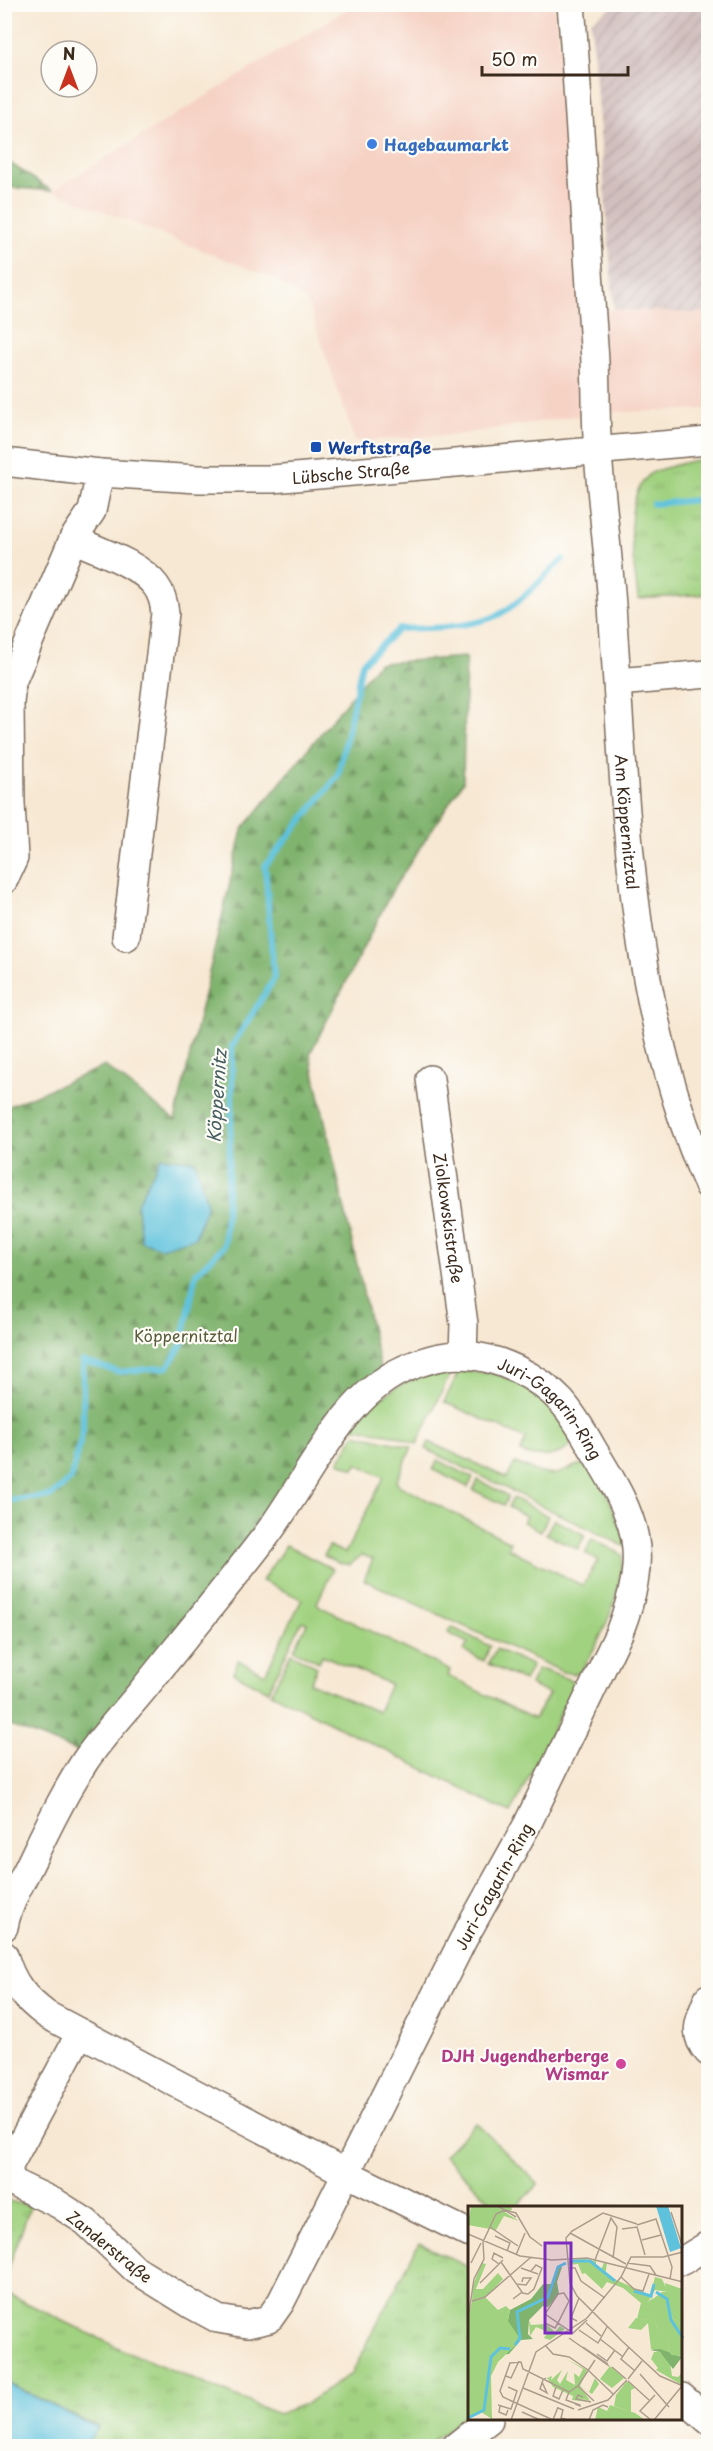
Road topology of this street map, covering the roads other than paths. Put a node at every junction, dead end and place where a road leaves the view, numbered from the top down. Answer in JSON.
{"nodes":[{"id":1,"x":571,"y":4,"type":"edge"},
{"id":2,"x":708,"y":441,"type":"edge"},
{"id":3,"x":597,"y":450,"type":"junction"},
{"id":4,"x":4,"y":462,"type":"edge"},
{"id":5,"x":100,"y":473,"type":"junction"},
{"id":6,"x":73,"y":539,"type":"junction"},
{"id":7,"x":708,"y":674,"type":"edge"},
{"id":8,"x":618,"y":682,"type":"junction"},
{"id":9,"x":4,"y":880,"type":"edge"},
{"id":10,"x":126,"y":937,"type":"dead end"},
{"id":11,"x":430,"y":1079,"type":"dead end"},
{"id":12,"x":708,"y":1185,"type":"edge"},
{"id":13,"x":463,"y":1355,"type":"junction"},
{"id":14,"x":4,"y":1927,"type":"edge"},
{"id":15,"x":4,"y":1955,"type":"edge"},
{"id":16,"x":708,"y":1998,"type":"edge"},
{"id":17,"x":80,"y":2033,"type":"junction"},
{"id":18,"x":708,"y":2052,"type":"edge"},
{"id":19,"x":6,"y":2168,"type":"edge"},
{"id":20,"x":346,"y":2173,"type":"junction"},
{"id":21,"x":468,"y":2233,"type":"edge"},
{"id":22,"x":708,"y":2245,"type":"edge"},
{"id":23,"x":683,"y":2260,"type":"edge"},
{"id":24,"x":683,"y":2399,"type":"edge"},
{"id":25,"x":708,"y":2420,"type":"edge"},
{"id":26,"x":488,"y":2421,"type":"edge"},
{"id":27,"x":456,"y":2446,"type":"edge"}],
"edges":[{"from":1,"to":3,"type":"street"},
{"from":2,"to":3,"type":"street","name":"Lübsche Straße"},
{"from":3,"to":5,"type":"street","name":"Lübsche Straße"},
{"from":3,"to":8,"type":"street","name":"Am Köppernitztal"},
{"from":4,"to":5,"type":"street","name":"Lübsche Straße"},
{"from":5,"to":6,"type":"street"},
{"from":6,"to":9,"type":"street"},
{"from":6,"to":10,"type":"street"},
{"from":7,"to":8,"type":"street"},
{"from":8,"to":12,"type":"street","name":"Am Köppernitztal"},
{"from":11,"to":13,"type":"street","name":"Ziolkowskistraße"},
{"from":13,"to":14,"type":"street","name":"Juri-Gagarin-Ring"},
{"from":13,"to":20,"type":"street","name":"Juri-Gagarin-Ring"},
{"from":15,"to":17,"type":"street"},
{"from":16,"to":18,"type":"street"},
{"from":17,"to":19,"type":"street","name":"Zanderstraße"},
{"from":17,"to":20,"type":"street"},
{"from":19,"to":20,"type":"street","name":"Zanderstraße"},
{"from":20,"to":21,"type":"street"},
{"from":22,"to":23,"type":"street"},
{"from":24,"to":25,"type":"street"},
{"from":26,"to":27,"type":"street"}]}
